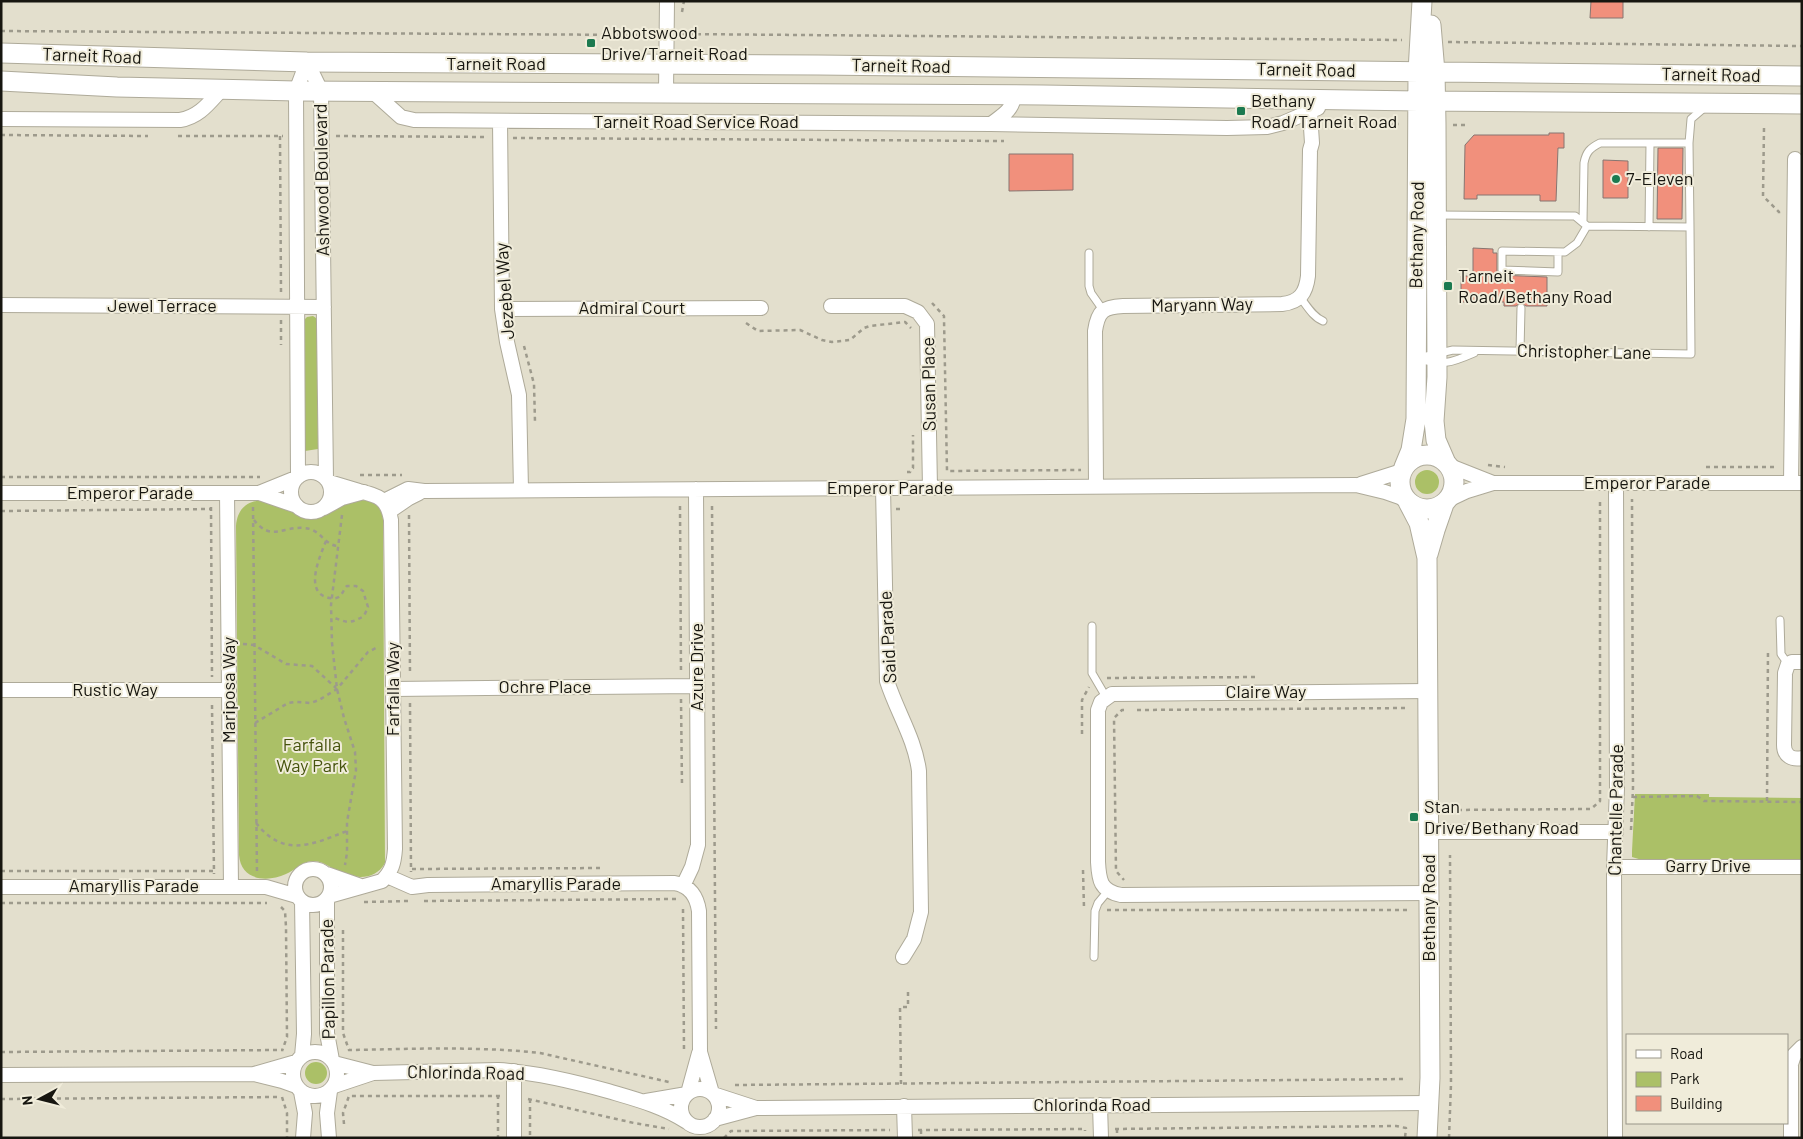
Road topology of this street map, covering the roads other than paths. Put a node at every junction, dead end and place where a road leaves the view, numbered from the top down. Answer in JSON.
{"nodes":[{"id":1,"x":667,"y":1,"type":"edge"},
{"id":2,"x":1422,"y":1,"type":"edge"},
{"id":3,"x":1431,"y":1,"type":"edge"},
{"id":4,"x":1,"y":53,"type":"edge"},
{"id":5,"x":307,"y":62,"type":"junction"},
{"id":6,"x":666,"y":64,"type":"junction"},
{"id":7,"x":818,"y":65,"type":"junction"},
{"id":8,"x":1426,"y":72,"type":"junction"},
{"id":9,"x":1802,"y":76,"type":"edge"},
{"id":10,"x":1,"y":81,"type":"edge"},
{"id":11,"x":221,"y":90,"type":"junction"},
{"id":12,"x":296,"y":91,"type":"junction"},
{"id":13,"x":321,"y":91,"type":"junction"},
{"id":14,"x":372,"y":91,"type":"junction"},
{"id":15,"x":666,"y":92,"type":"junction"},
{"id":16,"x":1014,"y":95,"type":"junction"},
{"id":17,"x":1334,"y":100,"type":"junction"},
{"id":18,"x":1426,"y":101,"type":"junction"},
{"id":19,"x":1709,"y":104,"type":"junction"},
{"id":20,"x":1802,"y":104,"type":"edge"},
{"id":21,"x":1310,"y":112,"type":"junction"},
{"id":22,"x":1294,"y":118,"type":"junction"},
{"id":23,"x":1,"y":119,"type":"edge"},
{"id":24,"x":500,"y":121,"type":"junction"},
{"id":25,"x":991,"y":124,"type":"junction"},
{"id":26,"x":1689,"y":142,"type":"junction"},
{"id":27,"x":1650,"y":143,"type":"junction"},
{"id":28,"x":1310,"y":150,"type":"junction"},
{"id":29,"x":1795,"y":159,"type":"dead end"},
{"id":30,"x":1426,"y":220,"type":"junction"},
{"id":31,"x":1585,"y":224,"type":"junction"},
{"id":32,"x":1649,"y":227,"type":"junction"},
{"id":33,"x":1690,"y":227,"type":"junction"},
{"id":34,"x":1558,"y":252,"type":"junction"},
{"id":35,"x":1090,"y":253,"type":"dead end"},
{"id":36,"x":1300,"y":297,"type":"junction"},
{"id":37,"x":1,"y":305,"type":"edge"},
{"id":38,"x":831,"y":306,"type":"dead end"},
{"id":39,"x":296,"y":307,"type":"junction"},
{"id":40,"x":324,"y":307,"type":"junction"},
{"id":41,"x":762,"y":308,"type":"dead end"},
{"id":42,"x":1521,"y":308,"type":"dead end"},
{"id":43,"x":502,"y":309,"type":"junction"},
{"id":44,"x":1103,"y":310,"type":"junction"},
{"id":45,"x":1323,"y":321,"type":"dead end"},
{"id":46,"x":1520,"y":351,"type":"junction"},
{"id":47,"x":1476,"y":352,"type":"junction"},
{"id":48,"x":1437,"y":358,"type":"junction"},
{"id":49,"x":1415,"y":359,"type":"junction"},
{"id":50,"x":1448,"y":465,"type":"junction"},
{"id":51,"x":1403,"y":469,"type":"junction"},
{"id":52,"x":297,"y":478,"type":"junction"},
{"id":53,"x":327,"y":481,"type":"junction"},
{"id":54,"x":1616,"y":482,"type":"junction"},
{"id":55,"x":1493,"y":483,"type":"junction"},
{"id":56,"x":1796,"y":483,"type":"edge"},
{"id":57,"x":1356,"y":485,"type":"junction"},
{"id":58,"x":1096,"y":486,"type":"junction"},
{"id":59,"x":884,"y":488,"type":"junction"},
{"id":60,"x":930,"y":488,"type":"junction"},
{"id":61,"x":696,"y":489,"type":"junction"},
{"id":62,"x":520,"y":490,"type":"junction"},
{"id":63,"x":365,"y":492,"type":"junction"},
{"id":64,"x":1,"y":493,"type":"edge"},
{"id":65,"x":227,"y":493,"type":"junction"},
{"id":66,"x":256,"y":493,"type":"junction"},
{"id":67,"x":1406,"y":500,"type":"junction"},
{"id":68,"x":1446,"y":502,"type":"junction"},
{"id":69,"x":297,"y":506,"type":"junction"},
{"id":70,"x":387,"y":506,"type":"junction"},
{"id":71,"x":324,"y":508,"type":"junction"},
{"id":72,"x":1428,"y":558,"type":"junction"},
{"id":73,"x":1780,"y":620,"type":"dead end"},
{"id":74,"x":1092,"y":626,"type":"dead end"},
{"id":75,"x":1795,"y":663,"type":"edge"},
{"id":76,"x":697,"y":686,"type":"junction"},
{"id":77,"x":393,"y":689,"type":"junction"},
{"id":78,"x":1,"y":690,"type":"edge"},
{"id":79,"x":228,"y":690,"type":"junction"},
{"id":80,"x":1428,"y":690,"type":"junction"},
{"id":81,"x":1106,"y":697,"type":"junction"},
{"id":82,"x":1802,"y":758,"type":"edge"},
{"id":83,"x":1428,"y":832,"type":"junction"},
{"id":84,"x":1616,"y":832,"type":"junction"},
{"id":85,"x":1614,"y":867,"type":"junction"},
{"id":86,"x":1802,"y":867,"type":"edge"},
{"id":87,"x":390,"y":871,"type":"junction"},
{"id":88,"x":300,"y":874,"type":"junction"},
{"id":89,"x":327,"y":874,"type":"junction"},
{"id":90,"x":231,"y":886,"type":"junction"},
{"id":91,"x":361,"y":886,"type":"junction"},
{"id":92,"x":1,"y":887,"type":"edge"},
{"id":93,"x":262,"y":887,"type":"junction"},
{"id":94,"x":1108,"y":890,"type":"junction"},
{"id":95,"x":686,"y":892,"type":"junction"},
{"id":96,"x":1429,"y":893,"type":"junction"},
{"id":97,"x":328,"y":897,"type":"junction"},
{"id":98,"x":300,"y":898,"type":"junction"},
{"id":99,"x":902,"y":957,"type":"dead end"},
{"id":100,"x":1094,"y":957,"type":"dead end"},
{"id":101,"x":1802,"y":1047,"type":"edge"},
{"id":102,"x":700,"y":1052,"type":"junction"},
{"id":103,"x":299,"y":1059,"type":"junction"},
{"id":104,"x":333,"y":1061,"type":"junction"},
{"id":105,"x":514,"y":1071,"type":"junction"},
{"id":106,"x":373,"y":1073,"type":"junction"},
{"id":107,"x":254,"y":1074,"type":"junction"},
{"id":108,"x":1,"y":1075,"type":"edge"},
{"id":109,"x":332,"y":1088,"type":"junction"},
{"id":110,"x":298,"y":1089,"type":"junction"},
{"id":111,"x":687,"y":1094,"type":"junction"},
{"id":112,"x":713,"y":1094,"type":"junction"},
{"id":113,"x":645,"y":1102,"type":"junction"},
{"id":114,"x":1429,"y":1102,"type":"junction"},
{"id":115,"x":1100,"y":1105,"type":"junction"},
{"id":116,"x":904,"y":1106,"type":"junction"},
{"id":117,"x":756,"y":1108,"type":"junction"},
{"id":118,"x":715,"y":1120,"type":"junction"},
{"id":119,"x":688,"y":1123,"type":"junction"},
{"id":120,"x":1100,"y":1133,"type":"edge"},
{"id":121,"x":303,"y":1138,"type":"edge"},
{"id":122,"x":329,"y":1138,"type":"edge"},
{"id":123,"x":514,"y":1138,"type":"edge"},
{"id":124,"x":695,"y":1138,"type":"edge"},
{"id":125,"x":709,"y":1138,"type":"edge"},
{"id":126,"x":905,"y":1138,"type":"edge"},
{"id":127,"x":1427,"y":1138,"type":"edge"},
{"id":128,"x":1615,"y":1138,"type":"edge"},
{"id":129,"x":1791,"y":1138,"type":"edge"}],
"edges":[{"from":1,"to":6,"type":"street"},
{"from":2,"to":8,"type":"main road","name":"Bethany Road"},
{"from":3,"to":8,"type":"main road","name":"Bethany Road"},
{"from":4,"to":5,"type":"main road","name":"Tarneit Road"},
{"from":5,"to":6,"type":"main road","name":"Tarneit Road"},
{"from":5,"to":12,"type":"street","name":"Ashwood Boulevard"},
{"from":5,"to":13,"type":"street","name":"Ashwood Boulevard"},
{"from":6,"to":7,"type":"main road","name":"Tarneit Road"},
{"from":6,"to":15,"type":"street"},
{"from":7,"to":8,"type":"main road","name":"Tarneit Road"},
{"from":7,"to":16,"type":"main road"},
{"from":8,"to":9,"type":"main road","name":"Tarneit Road"},
{"from":8,"to":18,"type":"main road","name":"Bethany Road"},
{"from":10,"to":11,"type":"main road","name":"Tarneit Road"},
{"from":11,"to":12,"type":"main road","name":"Tarneit Road"},
{"from":11,"to":23,"type":"street"},
{"from":12,"to":13,"type":"main road","name":"Tarneit Road"},
{"from":12,"to":39,"type":"street","name":"Ashwood Boulevard"},
{"from":13,"to":14,"type":"main road","name":"Tarneit Road"},
{"from":13,"to":40,"type":"street","name":"Ashwood Boulevard"},
{"from":14,"to":15,"type":"main road","name":"Tarneit Road"},
{"from":14,"to":24,"type":"street","name":"Tarneit Road Service Road"},
{"from":15,"to":16,"type":"main road","name":"Tarneit Road"},
{"from":16,"to":17,"type":"main road","name":"Tarneit Road"},
{"from":16,"to":25,"type":"street"},
{"from":17,"to":18,"type":"main road","name":"Tarneit Road"},
{"from":17,"to":21,"type":"street","name":"Tarneit Road"},
{"from":18,"to":19,"type":"main road","name":"Tarneit Road"},
{"from":18,"to":30,"type":"main road","name":"Bethany Road"},
{"from":19,"to":20,"type":"main road","name":"Tarneit Road"},
{"from":19,"to":26,"type":"lane"},
{"from":21,"to":22,"type":"street","name":"Tarneit Road"},
{"from":21,"to":28,"type":"street"},
{"from":22,"to":25,"type":"street","name":"Tarneit Road"},
{"from":22,"to":28,"type":"street"},
{"from":24,"to":25,"type":"street","name":"Tarneit Road Service Road"},
{"from":24,"to":43,"type":"street","name":"Jezebel Way"},
{"from":26,"to":27,"type":"lane"},
{"from":26,"to":33,"type":"lane"},
{"from":27,"to":31,"type":"lane"},
{"from":27,"to":32,"type":"lane"},
{"from":28,"to":36,"type":"street"},
{"from":29,"to":56,"type":"street"},
{"from":30,"to":31,"type":"lane"},
{"from":30,"to":48,"type":"main road","name":"Bethany Road"},
{"from":30,"to":49,"type":"main road","name":"Bethany Road"},
{"from":31,"to":32,"type":"lane"},
{"from":31,"to":34,"type":"lane"},
{"from":32,"to":33,"type":"lane"},
{"from":33,"to":46,"type":"lane","name":"Christopher Lane"},
{"from":34,"to":34,"type":"lane"},
{"from":35,"to":44,"type":"lane"},
{"from":36,"to":44,"type":"street","name":"Maryann Way"},
{"from":36,"to":45,"type":"lane"},
{"from":37,"to":39,"type":"street","name":"Jewel Terrace"},
{"from":38,"to":60,"type":"street","name":"Susan Place"},
{"from":39,"to":40,"type":"street","name":"Jewel Terrace"},
{"from":39,"to":52,"type":"street","name":"Ashwood Boulevard"},
{"from":40,"to":53,"type":"street","name":"Ashwood Boulevard"},
{"from":41,"to":43,"type":"street","name":"Admiral Court"},
{"from":42,"to":46,"type":"lane"},
{"from":43,"to":62,"type":"street","name":"Jezebel Way"},
{"from":44,"to":58,"type":"street"},
{"from":46,"to":47,"type":"lane","name":"Christopher Lane"},
{"from":47,"to":48,"type":"lane","name":"Christopher Lane"},
{"from":47,"to":48,"type":"lane","name":"Christopher Lane"},
{"from":48,"to":49,"type":"lane","name":"Christopher Lane"},
{"from":48,"to":50,"type":"main road","name":"Bethany Road"},
{"from":49,"to":51,"type":"main road","name":"Bethany Road"},
{"from":50,"to":51,"type":"main road"},
{"from":50,"to":55,"type":"street","name":"Emperor Parade"},
{"from":50,"to":68,"type":"main road"},
{"from":51,"to":57,"type":"street","name":"Emperor Parade"},
{"from":51,"to":67,"type":"main road"},
{"from":52,"to":53,"type":"street"},
{"from":52,"to":66,"type":"street","name":"Emperor Parade"},
{"from":52,"to":69,"type":"street"},
{"from":53,"to":63,"type":"street"},
{"from":53,"to":71,"type":"street"},
{"from":54,"to":55,"type":"street","name":"Emperor Parade"},
{"from":54,"to":56,"type":"street","name":"Emperor Parade"},
{"from":54,"to":84,"type":"street","name":"Chantelle Parade"},
{"from":55,"to":68,"type":"street","name":"Emperor Parade"},
{"from":57,"to":58,"type":"street","name":"Emperor Parade"},
{"from":57,"to":67,"type":"street","name":"Emperor Parade"},
{"from":58,"to":60,"type":"street","name":"Emperor Parade"},
{"from":59,"to":60,"type":"street","name":"Emperor Parade"},
{"from":59,"to":61,"type":"street","name":"Emperor Parade"},
{"from":59,"to":99,"type":"street","name":"Said Parade"},
{"from":61,"to":62,"type":"street","name":"Emperor Parade"},
{"from":61,"to":76,"type":"street","name":"Azure Drive"},
{"from":62,"to":70,"type":"street","name":"Emperor Parade"},
{"from":63,"to":70,"type":"street"},
{"from":63,"to":71,"type":"street"},
{"from":64,"to":65,"type":"street","name":"Emperor Parade"},
{"from":65,"to":66,"type":"street","name":"Emperor Parade"},
{"from":65,"to":79,"type":"street","name":"Mariposa Way"},
{"from":66,"to":69,"type":"street","name":"Emperor Parade"},
{"from":67,"to":68,"type":"main road"},
{"from":67,"to":72,"type":"main road","name":"Bethany Road"},
{"from":68,"to":72,"type":"main road","name":"Bethany Road"},
{"from":69,"to":71,"type":"street"},
{"from":70,"to":77,"type":"street","name":"Farfalla Way"},
{"from":72,"to":80,"type":"main road","name":"Bethany Road"},
{"from":73,"to":75,"type":"lane"},
{"from":74,"to":81,"type":"lane"},
{"from":75,"to":82,"type":"street"},
{"from":76,"to":77,"type":"street","name":"Ochre Place"},
{"from":76,"to":95,"type":"street","name":"Azure Drive"},
{"from":77,"to":87,"type":"street","name":"Farfalla Way"},
{"from":78,"to":79,"type":"street","name":"Rustic Way"},
{"from":79,"to":90,"type":"street","name":"Mariposa Way"},
{"from":80,"to":81,"type":"street","name":"Claire Way"},
{"from":80,"to":83,"type":"main road","name":"Bethany Road"},
{"from":81,"to":94,"type":"street"},
{"from":83,"to":84,"type":"street"},
{"from":83,"to":96,"type":"main road","name":"Bethany Road"},
{"from":84,"to":85,"type":"street","name":"Chantelle Parade"},
{"from":85,"to":86,"type":"street","name":"Garry Drive"},
{"from":85,"to":128,"type":"street","name":"Chantelle Parade"},
{"from":87,"to":91,"type":"street"},
{"from":87,"to":95,"type":"street","name":"Amaryllis Parade"},
{"from":88,"to":89,"type":"street"},
{"from":88,"to":93,"type":"street","name":"Amaryllis Parade"},
{"from":88,"to":98,"type":"street"},
{"from":89,"to":91,"type":"street"},
{"from":89,"to":97,"type":"street"},
{"from":90,"to":92,"type":"street","name":"Amaryllis Parade"},
{"from":90,"to":93,"type":"street","name":"Amaryllis Parade"},
{"from":91,"to":97,"type":"street"},
{"from":93,"to":98,"type":"street","name":"Amaryllis Parade"},
{"from":94,"to":96,"type":"street"},
{"from":94,"to":100,"type":"lane"},
{"from":95,"to":102,"type":"street"},
{"from":96,"to":114,"type":"main road","name":"Bethany Road"},
{"from":97,"to":98,"type":"street"},
{"from":97,"to":104,"type":"street","name":"Papillon Parade"},
{"from":98,"to":103,"type":"street","name":"Papillon Parade"},
{"from":101,"to":129,"type":"street"},
{"from":102,"to":111,"type":"street"},
{"from":102,"to":112,"type":"street"},
{"from":103,"to":104,"type":"street"},
{"from":103,"to":107,"type":"street"},
{"from":103,"to":110,"type":"street"},
{"from":104,"to":106,"type":"street","name":"Chlorinda Road"},
{"from":104,"to":109,"type":"street"},
{"from":105,"to":106,"type":"street","name":"Chlorinda Road"},
{"from":105,"to":113,"type":"street","name":"Chlorinda Road"},
{"from":105,"to":123,"type":"street"},
{"from":106,"to":109,"type":"street","name":"Chlorinda Road"},
{"from":107,"to":108,"type":"street"},
{"from":107,"to":110,"type":"street"},
{"from":109,"to":110,"type":"street"},
{"from":109,"to":122,"type":"street"},
{"from":110,"to":121,"type":"street"},
{"from":111,"to":112,"type":"street"},
{"from":111,"to":113,"type":"street","name":"Chlorinda Road"},
{"from":111,"to":119,"type":"street"},
{"from":112,"to":117,"type":"street","name":"Chlorinda Road"},
{"from":112,"to":118,"type":"street"},
{"from":113,"to":119,"type":"street","name":"Chlorinda Road"},
{"from":114,"to":115,"type":"street","name":"Chlorinda Road"},
{"from":114,"to":127,"type":"main road","name":"Bethany Road"},
{"from":115,"to":116,"type":"street","name":"Chlorinda Road"},
{"from":115,"to":120,"type":"street"},
{"from":116,"to":117,"type":"street","name":"Chlorinda Road"},
{"from":116,"to":126,"type":"street"},
{"from":117,"to":118,"type":"street","name":"Chlorinda Road"},
{"from":118,"to":119,"type":"street"},
{"from":118,"to":125,"type":"street"},
{"from":119,"to":124,"type":"street"}]}
